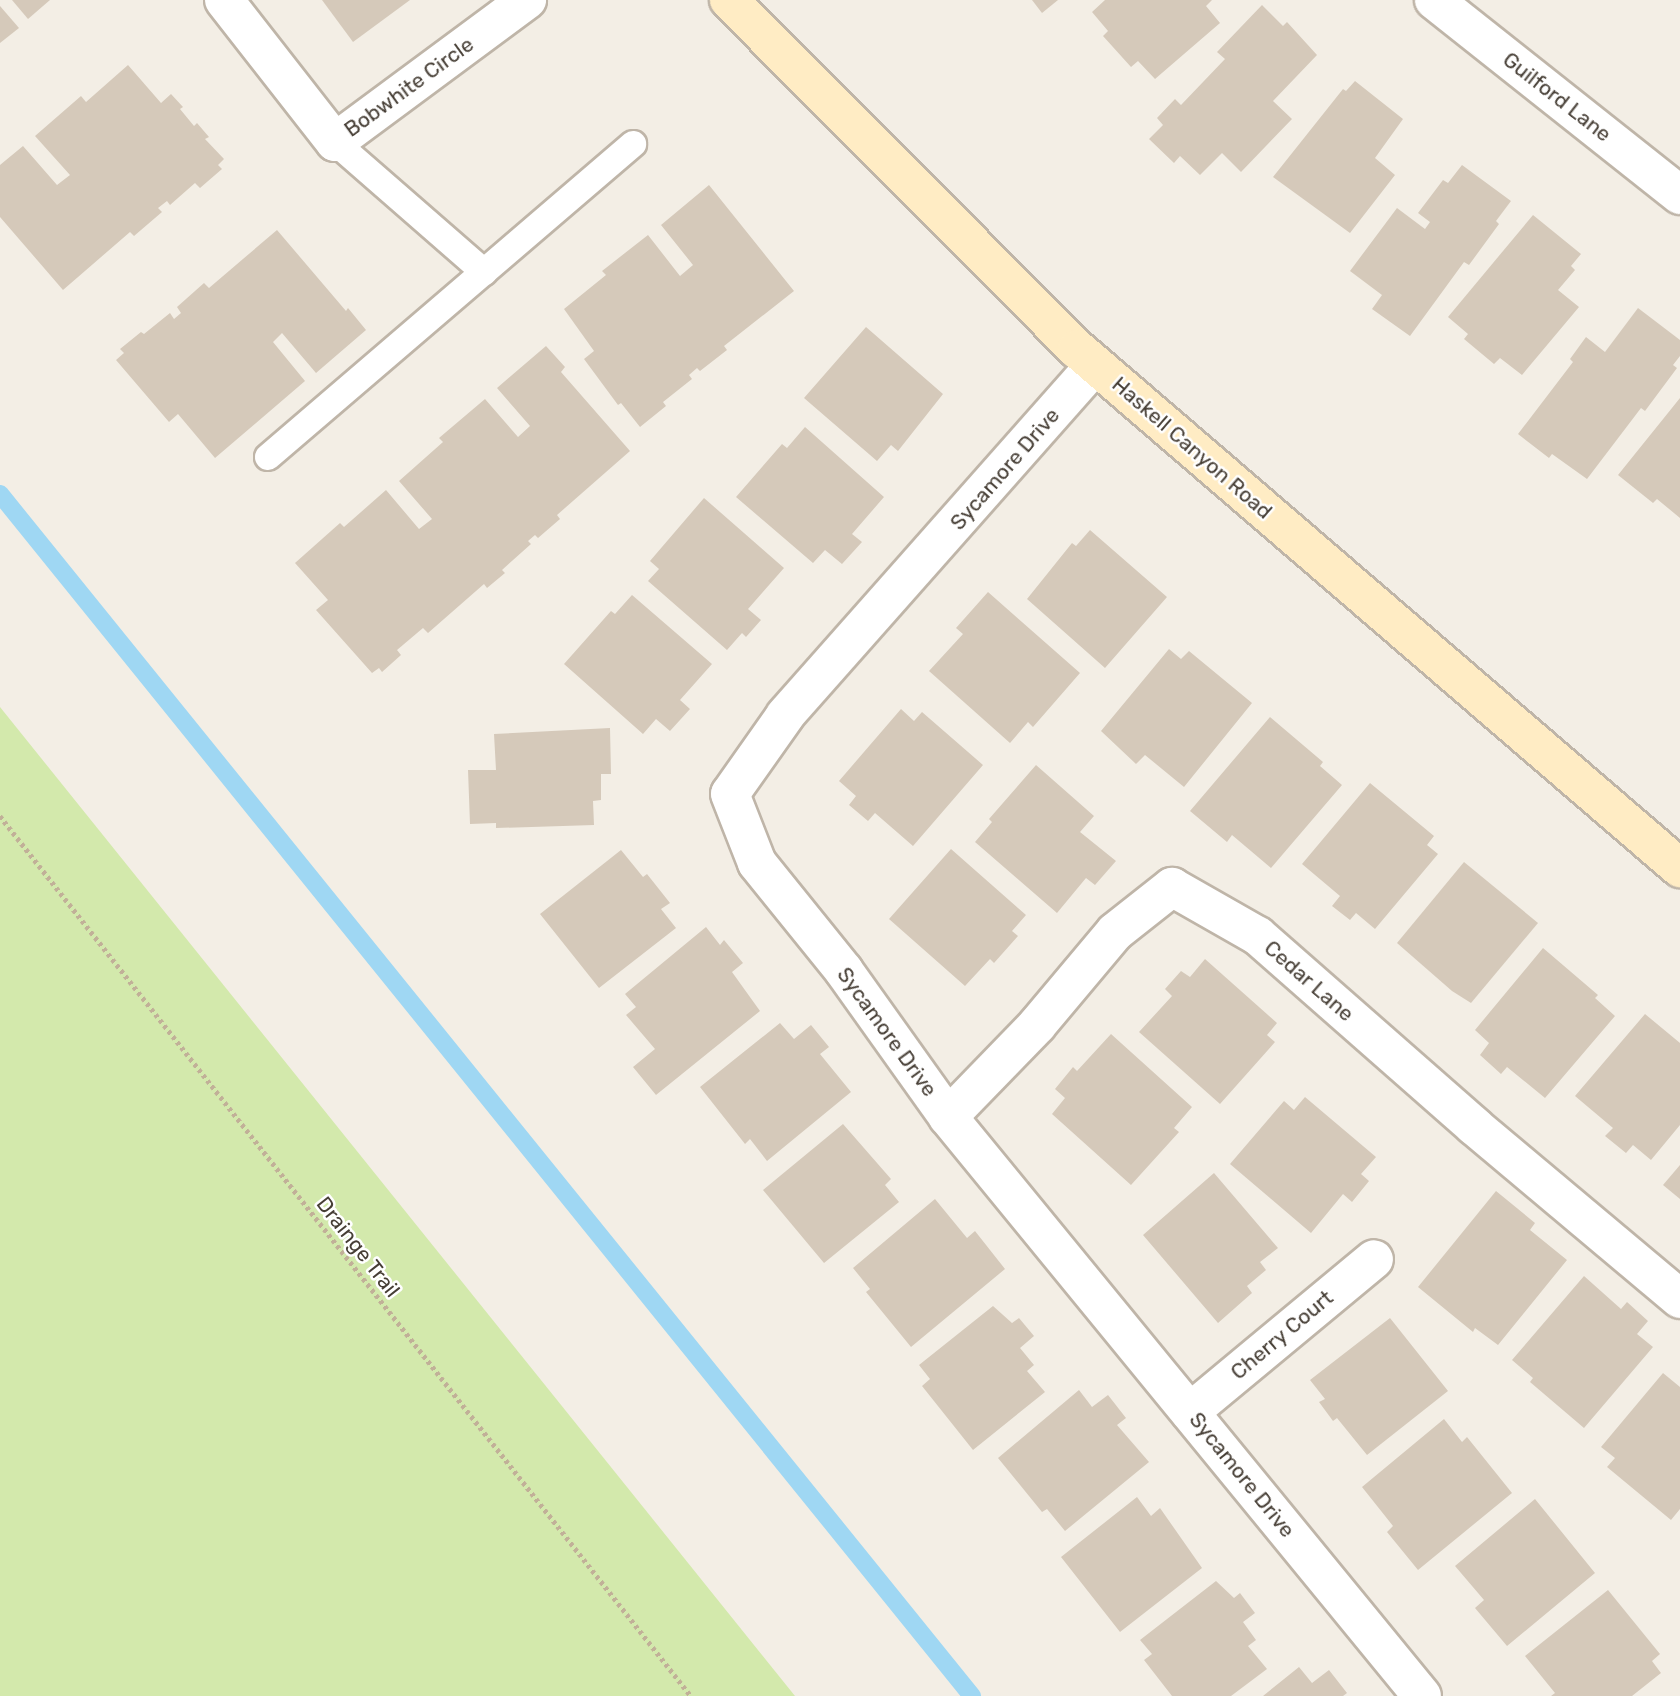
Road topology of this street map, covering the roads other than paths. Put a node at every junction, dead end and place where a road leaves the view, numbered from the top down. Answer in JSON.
{"nodes":[{"id":1,"x":224,"y":0,"type":"edge"},
{"id":2,"x":527,"y":0,"type":"edge"},
{"id":3,"x":729,"y":0,"type":"edge"},
{"id":4,"x":1434,"y":0,"type":"edge"},
{"id":5,"x":335,"y":142,"type":"junction"},
{"id":6,"x":633,"y":144,"type":"dead end"},
{"id":7,"x":1680,"y":194,"type":"edge"},
{"id":8,"x":484,"y":272,"type":"junction"},
{"id":9,"x":1095,"y":365,"type":"junction"},
{"id":10,"x":268,"y":457,"type":"dead end"},
{"id":11,"x":1680,"y":868,"type":"edge"},
{"id":12,"x":948,"y":1117,"type":"junction"},
{"id":13,"x":1374,"y":1259,"type":"dead end"},
{"id":14,"x":1680,"y":1298,"type":"edge"},
{"id":15,"x":1190,"y":1412,"type":"junction"},
{"id":16,"x":1422,"y":1696,"type":"edge"}],
"edges":[{"from":1,"to":5,"type":"street","name":"Bobwhite Circle"},
{"from":2,"to":5,"type":"street","name":"Bobwhite Circle"},
{"from":3,"to":9,"type":"main road","name":"Haskell Canyon Road"},
{"from":4,"to":7,"type":"street","name":"Guilford Lane"},
{"from":5,"to":8,"type":"lane"},
{"from":6,"to":8,"type":"lane"},
{"from":8,"to":10,"type":"lane"},
{"from":9,"to":11,"type":"main road","name":"Haskell Canyon Road"},
{"from":9,"to":12,"type":"street","name":"Sycamore Drive"},
{"from":12,"to":14,"type":"street","name":"Cedar Lane"},
{"from":12,"to":15,"type":"street","name":"Sycamore Drive"},
{"from":13,"to":15,"type":"street","name":"Cherry Court"},
{"from":15,"to":16,"type":"street","name":"Sycamore Drive"}]}
